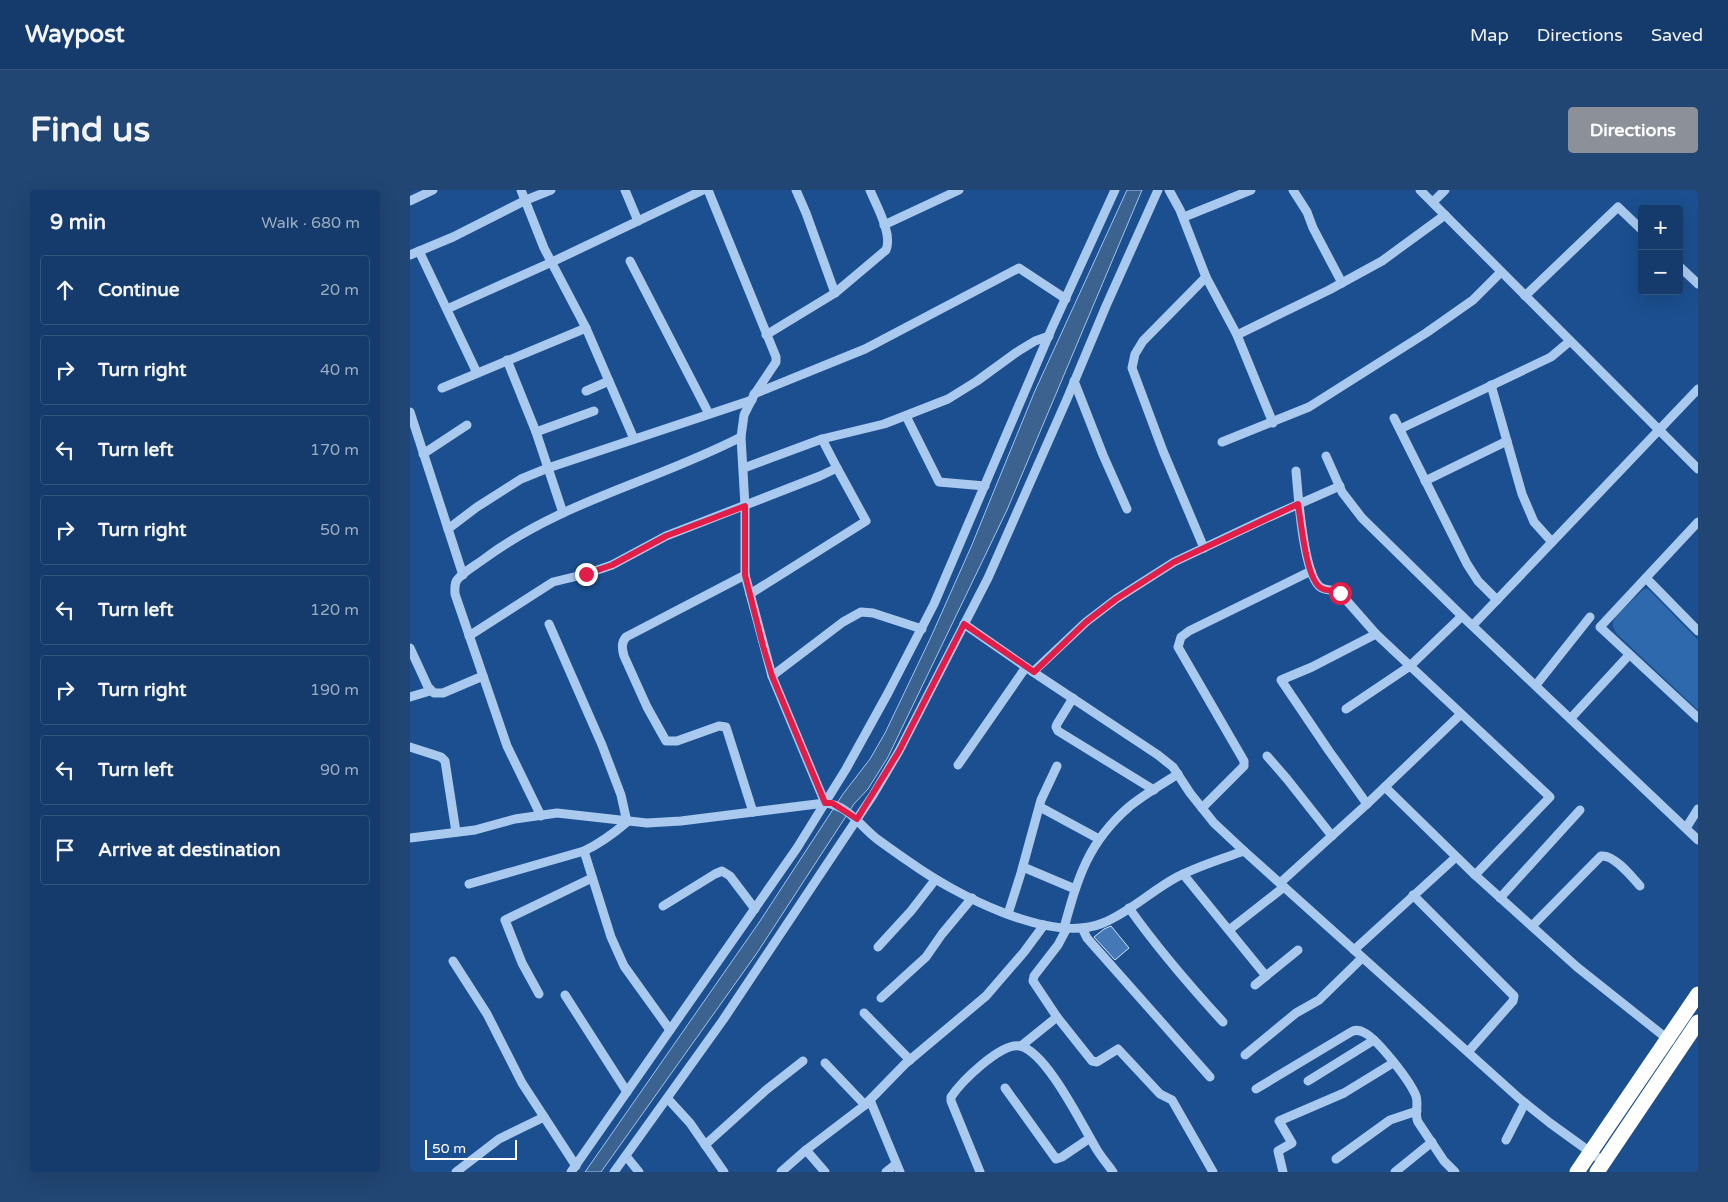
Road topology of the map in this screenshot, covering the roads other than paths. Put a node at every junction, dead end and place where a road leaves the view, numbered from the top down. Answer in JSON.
{"nodes":[{"id":1,"x":433,"y":190,"type":"edge"},
{"id":2,"x":521,"y":190,"type":"edge"},
{"id":3,"x":551,"y":190,"type":"edge"},
{"id":4,"x":624,"y":190,"type":"edge"},
{"id":5,"x":703,"y":190,"type":"edge"},
{"id":6,"x":708,"y":190,"type":"edge"},
{"id":7,"x":796,"y":190,"type":"edge"},
{"id":8,"x":870,"y":190,"type":"edge"},
{"id":9,"x":959,"y":190,"type":"edge"},
{"id":10,"x":1115,"y":190,"type":"edge"},
{"id":11,"x":1158,"y":190,"type":"edge"},
{"id":12,"x":1169,"y":190,"type":"edge"},
{"id":13,"x":1251,"y":190,"type":"edge"},
{"id":14,"x":1293,"y":190,"type":"edge"},
{"id":15,"x":1420,"y":190,"type":"edge"},
{"id":16,"x":1445,"y":190,"type":"edge"},
{"id":17,"x":526,"y":200,"type":"junction"},
{"id":18,"x":410,"y":201,"type":"edge"},
{"id":19,"x":1433,"y":202,"type":"junction"},
{"id":20,"x":1446,"y":215,"type":"junction"},
{"id":21,"x":1184,"y":217,"type":"junction"},
{"id":22,"x":638,"y":221,"type":"junction"},
{"id":23,"x":884,"y":224,"type":"junction"},
{"id":24,"x":1638,"y":226,"type":"edge"},
{"id":25,"x":419,"y":251,"type":"junction"},
{"id":26,"x":410,"y":255,"type":"edge"},
{"id":27,"x":630,"y":261,"type":"dead end"},
{"id":28,"x":552,"y":262,"type":"junction"},
{"id":29,"x":1683,"y":270,"type":"edge"},
{"id":30,"x":1501,"y":272,"type":"junction"},
{"id":31,"x":1206,"y":276,"type":"junction"},
{"id":32,"x":1342,"y":283,"type":"junction"},
{"id":33,"x":1698,"y":284,"type":"edge"},
{"id":34,"x":835,"y":293,"type":"junction"},
{"id":35,"x":1525,"y":296,"type":"junction"},
{"id":36,"x":1066,"y":298,"type":"junction"},
{"id":37,"x":447,"y":309,"type":"junction"},
{"id":38,"x":586,"y":328,"type":"junction"},
{"id":39,"x":766,"y":335,"type":"junction"},
{"id":40,"x":1237,"y":335,"type":"junction"},
{"id":41,"x":1049,"y":336,"type":"junction"},
{"id":42,"x":1570,"y":341,"type":"junction"},
{"id":43,"x":507,"y":360,"type":"junction"},
{"id":44,"x":478,"y":373,"type":"junction"},
{"id":45,"x":609,"y":381,"type":"junction"},
{"id":46,"x":1074,"y":381,"type":"junction"},
{"id":47,"x":1491,"y":385,"type":"junction"},
{"id":48,"x":442,"y":388,"type":"dead end"},
{"id":49,"x":1698,"y":389,"type":"edge"},
{"id":50,"x":586,"y":391,"type":"dead end"},
{"id":51,"x":753,"y":397,"type":"junction"},
{"id":52,"x":594,"y":411,"type":"dead end"},
{"id":53,"x":410,"y":412,"type":"edge"},
{"id":54,"x":709,"y":414,"type":"junction"},
{"id":55,"x":906,"y":416,"type":"junction"},
{"id":56,"x":1394,"y":418,"type":"dead end"},
{"id":57,"x":1273,"y":423,"type":"junction"},
{"id":58,"x":467,"y":426,"type":"dead end"},
{"id":59,"x":1400,"y":429,"type":"junction"},
{"id":60,"x":1659,"y":429,"type":"junction"},
{"id":61,"x":536,"y":432,"type":"junction"},
{"id":62,"x":741,"y":437,"type":"junction"},
{"id":63,"x":634,"y":439,"type":"junction"},
{"id":64,"x":822,"y":439,"type":"junction"},
{"id":65,"x":1507,"y":441,"type":"junction"},
{"id":66,"x":1222,"y":442,"type":"dead end"},
{"id":67,"x":423,"y":454,"type":"junction"},
{"id":68,"x":1326,"y":456,"type":"dead end"},
{"id":69,"x":548,"y":468,"type":"junction"},
{"id":70,"x":744,"y":468,"type":"junction"},
{"id":71,"x":836,"y":468,"type":"junction"},
{"id":72,"x":1698,"y":469,"type":"edge"},
{"id":73,"x":1296,"y":471,"type":"dead end"},
{"id":74,"x":1426,"y":481,"type":"junction"},
{"id":75,"x":985,"y":486,"type":"junction"},
{"id":76,"x":1340,"y":486,"type":"junction"},
{"id":77,"x":1298,"y":504,"type":"junction"},
{"id":78,"x":745,"y":506,"type":"junction"},
{"id":79,"x":1127,"y":509,"type":"dead end"},
{"id":80,"x":563,"y":513,"type":"junction"},
{"id":81,"x":1698,"y":522,"type":"edge"},
{"id":82,"x":448,"y":530,"type":"junction"},
{"id":83,"x":1552,"y":542,"type":"junction"},
{"id":84,"x":1204,"y":548,"type":"junction"},
{"id":85,"x":1311,"y":571,"type":"junction"},
{"id":86,"x":463,"y":575,"type":"junction"},
{"id":87,"x":745,"y":575,"type":"junction"},
{"id":88,"x":1646,"y":578,"type":"junction"},
{"id":89,"x":750,"y":594,"type":"junction"},
{"id":90,"x":1497,"y":600,"type":"junction"},
{"id":91,"x":1462,"y":616,"type":"junction"},
{"id":92,"x":1590,"y":617,"type":"dead end"},
{"id":93,"x":549,"y":624,"type":"dead end"},
{"id":94,"x":964,"y":624,"type":"junction"},
{"id":95,"x":1473,"y":625,"type":"junction"},
{"id":96,"x":922,"y":629,"type":"junction"},
{"id":97,"x":1698,"y":631,"type":"edge"},
{"id":98,"x":1376,"y":634,"type":"junction"},
{"id":99,"x":470,"y":636,"type":"junction"},
{"id":100,"x":410,"y":648,"type":"edge"},
{"id":101,"x":1629,"y":655,"type":"junction"},
{"id":102,"x":1410,"y":666,"type":"junction"},
{"id":103,"x":1030,"y":670,"type":"junction"},
{"id":104,"x":483,"y":676,"type":"junction"},
{"id":105,"x":772,"y":676,"type":"junction"},
{"id":106,"x":1536,"y":685,"type":"junction"},
{"id":107,"x":430,"y":691,"type":"junction"},
{"id":108,"x":410,"y":697,"type":"edge"},
{"id":109,"x":1072,"y":698,"type":"junction"},
{"id":110,"x":1346,"y":709,"type":"dead end"},
{"id":111,"x":1461,"y":714,"type":"junction"},
{"id":112,"x":1571,"y":718,"type":"junction"},
{"id":113,"x":1698,"y":718,"type":"edge"},
{"id":114,"x":410,"y":747,"type":"edge"},
{"id":115,"x":1266,"y":756,"type":"dead end"},
{"id":116,"x":958,"y":765,"type":"dead end"},
{"id":117,"x":1057,"y":766,"type":"dead end"},
{"id":118,"x":1178,"y":774,"type":"junction"},
{"id":119,"x":1385,"y":787,"type":"junction"},
{"id":120,"x":1154,"y":790,"type":"junction"},
{"id":121,"x":828,"y":803,"type":"junction"},
{"id":122,"x":1367,"y":804,"type":"junction"},
{"id":123,"x":1040,"y":807,"type":"junction"},
{"id":124,"x":1202,"y":808,"type":"junction"},
{"id":125,"x":1580,"y":810,"type":"dead end"},
{"id":126,"x":1698,"y":810,"type":"edge"},
{"id":127,"x":753,"y":812,"type":"junction"},
{"id":128,"x":541,"y":816,"type":"junction"},
{"id":129,"x":854,"y":817,"type":"junction"},
{"id":130,"x":627,"y":822,"type":"junction"},
{"id":131,"x":1686,"y":828,"type":"junction"},
{"id":132,"x":456,"y":832,"type":"junction"},
{"id":133,"x":1332,"y":836,"type":"junction"},
{"id":134,"x":410,"y":838,"type":"edge"},
{"id":135,"x":1099,"y":839,"type":"junction"},
{"id":136,"x":1698,"y":840,"type":"edge"},
{"id":137,"x":584,"y":851,"type":"junction"},
{"id":138,"x":1244,"y":851,"type":"junction"},
{"id":139,"x":1456,"y":856,"type":"junction"},
{"id":140,"x":1023,"y":867,"type":"junction"},
{"id":141,"x":1183,"y":874,"type":"junction"},
{"id":142,"x":1475,"y":875,"type":"junction"},
{"id":143,"x":592,"y":878,"type":"junction"},
{"id":144,"x":934,"y":880,"type":"junction"},
{"id":145,"x":468,"y":884,"type":"dead end"},
{"id":146,"x":1282,"y":885,"type":"junction"},
{"id":147,"x":1640,"y":886,"type":"dead end"},
{"id":148,"x":1075,"y":889,"type":"junction"},
{"id":149,"x":1413,"y":895,"type":"junction"},
{"id":150,"x":972,"y":898,"type":"junction"},
{"id":151,"x":1500,"y":898,"type":"junction"},
{"id":152,"x":663,"y":906,"type":"dead end"},
{"id":153,"x":1129,"y":908,"type":"junction"},
{"id":154,"x":755,"y":909,"type":"junction"},
{"id":155,"x":1008,"y":914,"type":"junction"},
{"id":156,"x":1044,"y":925,"type":"junction"},
{"id":157,"x":1532,"y":926,"type":"junction"},
{"id":158,"x":1066,"y":928,"type":"junction"},
{"id":159,"x":1082,"y":928,"type":"junction"},
{"id":160,"x":1229,"y":930,"type":"junction"},
{"id":161,"x":878,"y":947,"type":"dead end"},
{"id":162,"x":1298,"y":950,"type":"dead end"},
{"id":163,"x":1354,"y":950,"type":"junction"},
{"id":164,"x":1362,"y":958,"type":"junction"},
{"id":165,"x":454,"y":961,"type":"dead end"},
{"id":166,"x":1266,"y":976,"type":"junction"},
{"id":167,"x":1255,"y":985,"type":"dead end"},
{"id":168,"x":539,"y":994,"type":"dead end"},
{"id":169,"x":1698,"y":994,"type":"edge"},
{"id":170,"x":565,"y":995,"type":"dead end"},
{"id":171,"x":881,"y":998,"type":"dead end"},
{"id":172,"x":864,"y":1013,"type":"dead end"},
{"id":173,"x":1057,"y":1016,"type":"junction"},
{"id":174,"x":1223,"y":1022,"type":"dead end"},
{"id":175,"x":1698,"y":1022,"type":"edge"},
{"id":176,"x":670,"y":1030,"type":"junction"},
{"id":177,"x":1374,"y":1040,"type":"junction"},
{"id":178,"x":1668,"y":1040,"type":"junction"},
{"id":179,"x":1021,"y":1046,"type":"junction"},
{"id":180,"x":1681,"y":1047,"type":"junction"},
{"id":181,"x":1468,"y":1052,"type":"junction"},
{"id":182,"x":1245,"y":1056,"type":"dead end"},
{"id":183,"x":910,"y":1060,"type":"junction"},
{"id":184,"x":803,"y":1061,"type":"dead end"},
{"id":185,"x":826,"y":1063,"type":"dead end"},
{"id":186,"x":1393,"y":1063,"type":"junction"},
{"id":187,"x":1210,"y":1077,"type":"dead end"},
{"id":188,"x":1308,"y":1081,"type":"dead end"},
{"id":189,"x":1005,"y":1088,"type":"dead end"},
{"id":190,"x":1256,"y":1090,"type":"dead end"},
{"id":191,"x":626,"y":1092,"type":"junction"},
{"id":192,"x":668,"y":1098,"type":"junction"},
{"id":193,"x":868,"y":1103,"type":"junction"},
{"id":194,"x":1525,"y":1103,"type":"junction"},
{"id":195,"x":1417,"y":1111,"type":"junction"},
{"id":196,"x":544,"y":1117,"type":"junction"},
{"id":197,"x":1090,"y":1138,"type":"junction"},
{"id":198,"x":1506,"y":1140,"type":"dead end"},
{"id":199,"x":1432,"y":1142,"type":"junction"},
{"id":200,"x":705,"y":1145,"type":"junction"},
{"id":201,"x":806,"y":1150,"type":"junction"},
{"id":202,"x":1589,"y":1153,"type":"junction"},
{"id":203,"x":626,"y":1156,"type":"junction"},
{"id":204,"x":1336,"y":1159,"type":"dead end"},
{"id":205,"x":1601,"y":1167,"type":"edge"},
{"id":206,"x":898,"y":1168,"type":"edge"},
{"id":207,"x":574,"y":1169,"type":"edge"},
{"id":208,"x":1579,"y":1171,"type":"edge"},
{"id":209,"x":456,"y":1172,"type":"edge"},
{"id":210,"x":614,"y":1172,"type":"edge"},
{"id":211,"x":639,"y":1172,"type":"edge"},
{"id":212,"x":724,"y":1172,"type":"edge"},
{"id":213,"x":781,"y":1172,"type":"edge"},
{"id":214,"x":825,"y":1172,"type":"edge"},
{"id":215,"x":886,"y":1172,"type":"edge"},
{"id":216,"x":980,"y":1172,"type":"edge"},
{"id":217,"x":1113,"y":1172,"type":"edge"},
{"id":218,"x":1213,"y":1172,"type":"edge"},
{"id":219,"x":1283,"y":1172,"type":"edge"},
{"id":220,"x":1395,"y":1172,"type":"edge"},
{"id":221,"x":1455,"y":1172,"type":"edge"}],
"edges":[{"from":1,"to":18,"type":"street"},
{"from":2,"to":17,"type":"street"},
{"from":3,"to":17,"type":"street"},
{"from":4,"to":22,"type":"street"},
{"from":5,"to":22,"type":"street"},
{"from":6,"to":39,"type":"street"},
{"from":7,"to":34,"type":"street"},
{"from":8,"to":23,"type":"street"},
{"from":9,"to":23,"type":"street"},
{"from":10,"to":36,"type":"street"},
{"from":11,"to":46,"type":"street"},
{"from":12,"to":21,"type":"street"},
{"from":13,"to":21,"type":"street"},
{"from":14,"to":32,"type":"street"},
{"from":15,"to":19,"type":"street"},
{"from":16,"to":19,"type":"street"},
{"from":17,"to":25,"type":"street"},
{"from":17,"to":28,"type":"street"},
{"from":19,"to":20,"type":"street"},
{"from":20,"to":30,"type":"street"},
{"from":20,"to":32,"type":"street"},
{"from":21,"to":31,"type":"street"},
{"from":22,"to":28,"type":"street"},
{"from":23,"to":34,"type":"street"},
{"from":24,"to":35,"type":"street"},
{"from":25,"to":26,"type":"street"},
{"from":25,"to":37,"type":"street"},
{"from":27,"to":54,"type":"street"},
{"from":28,"to":37,"type":"street"},
{"from":28,"to":38,"type":"street"},
{"from":29,"to":33,"type":"street"},
{"from":30,"to":35,"type":"street"},
{"from":30,"to":57,"type":"street"},
{"from":31,"to":40,"type":"street"},
{"from":31,"to":84,"type":"street"},
{"from":32,"to":40,"type":"street"},
{"from":34,"to":39,"type":"street"},
{"from":35,"to":42,"type":"street"},
{"from":36,"to":41,"type":"street"},
{"from":36,"to":51,"type":"street"},
{"from":37,"to":44,"type":"street"},
{"from":38,"to":43,"type":"street"},
{"from":38,"to":45,"type":"street"},
{"from":39,"to":51,"type":"street"},
{"from":40,"to":57,"type":"street"},
{"from":41,"to":55,"type":"street"},
{"from":41,"to":75,"type":"street"},
{"from":42,"to":47,"type":"street"},
{"from":42,"to":60,"type":"street"},
{"from":43,"to":44,"type":"street"},
{"from":43,"to":61,"type":"street"},
{"from":44,"to":48,"type":"street"},
{"from":45,"to":50,"type":"street"},
{"from":45,"to":63,"type":"street"},
{"from":46,"to":79,"type":"street"},
{"from":46,"to":94,"type":"street"},
{"from":47,"to":59,"type":"street"},
{"from":47,"to":65,"type":"street"},
{"from":49,"to":60,"type":"street"},
{"from":51,"to":54,"type":"street"},
{"from":51,"to":62,"type":"street"},
{"from":52,"to":61,"type":"street"},
{"from":53,"to":67,"type":"street"},
{"from":54,"to":63,"type":"street"},
{"from":55,"to":64,"type":"street"},
{"from":55,"to":75,"type":"street"},
{"from":56,"to":59,"type":"street"},
{"from":57,"to":66,"type":"street"},
{"from":58,"to":67,"type":"street"},
{"from":59,"to":74,"type":"street"},
{"from":60,"to":72,"type":"street"},
{"from":60,"to":83,"type":"street"},
{"from":61,"to":69,"type":"street"},
{"from":62,"to":70,"type":"street"},
{"from":62,"to":80,"type":"street"},
{"from":63,"to":69,"type":"street"},
{"from":64,"to":70,"type":"street"},
{"from":64,"to":71,"type":"street"},
{"from":65,"to":74,"type":"street"},
{"from":65,"to":83,"type":"street"},
{"from":67,"to":82,"type":"street"},
{"from":68,"to":76,"type":"street"},
{"from":69,"to":80,"type":"street"},
{"from":69,"to":82,"type":"street"},
{"from":70,"to":78,"type":"street"},
{"from":71,"to":78,"type":"street"},
{"from":71,"to":89,"type":"street"},
{"from":73,"to":77,"type":"street"},
{"from":74,"to":90,"type":"street"},
{"from":75,"to":96,"type":"street"},
{"from":76,"to":77,"type":"street"},
{"from":76,"to":91,"type":"street"},
{"from":77,"to":84,"type":"street"},
{"from":77,"to":85,"type":"street"},
{"from":78,"to":87,"type":"street"},
{"from":78,"to":99,"type":"street"},
{"from":80,"to":86,"type":"street"},
{"from":81,"to":88,"type":"street"},
{"from":82,"to":86,"type":"street"},
{"from":83,"to":90,"type":"street"},
{"from":84,"to":103,"type":"street"},
{"from":85,"to":98,"type":"street"},
{"from":85,"to":124,"type":"street"},
{"from":86,"to":99,"type":"street"},
{"from":87,"to":89,"type":"street"},
{"from":87,"to":127,"type":"street"},
{"from":88,"to":97,"type":"street"},
{"from":88,"to":101,"type":"street"},
{"from":89,"to":105,"type":"street"},
{"from":90,"to":95,"type":"street"},
{"from":91,"to":95,"type":"street"},
{"from":91,"to":102,"type":"street"},
{"from":92,"to":106,"type":"street"},
{"from":93,"to":130,"type":"street"},
{"from":94,"to":103,"type":"street"},
{"from":94,"to":129,"type":"street"},
{"from":95,"to":106,"type":"street"},
{"from":96,"to":105,"type":"street"},
{"from":96,"to":121,"type":"street"},
{"from":98,"to":102,"type":"street"},
{"from":98,"to":122,"type":"street"},
{"from":99,"to":104,"type":"street"},
{"from":100,"to":107,"type":"street"},
{"from":101,"to":112,"type":"street"},
{"from":101,"to":113,"type":"street"},
{"from":102,"to":110,"type":"street"},
{"from":102,"to":111,"type":"street"},
{"from":103,"to":109,"type":"street"},
{"from":103,"to":116,"type":"street"},
{"from":104,"to":107,"type":"street"},
{"from":104,"to":128,"type":"street"},
{"from":105,"to":121,"type":"street"},
{"from":106,"to":112,"type":"street"},
{"from":107,"to":108,"type":"street"},
{"from":109,"to":118,"type":"street"},
{"from":109,"to":120,"type":"street"},
{"from":111,"to":119,"type":"street"},
{"from":111,"to":142,"type":"street"},
{"from":112,"to":131,"type":"street"},
{"from":114,"to":132,"type":"street"},
{"from":115,"to":133,"type":"street"},
{"from":117,"to":123,"type":"street"},
{"from":118,"to":120,"type":"street"},
{"from":118,"to":124,"type":"street"},
{"from":119,"to":122,"type":"street"},
{"from":119,"to":139,"type":"street"},
{"from":120,"to":135,"type":"street"},
{"from":121,"to":127,"type":"street"},
{"from":121,"to":129,"type":"street"},
{"from":121,"to":154,"type":"street"},
{"from":122,"to":133,"type":"street"},
{"from":123,"to":135,"type":"street"},
{"from":123,"to":140,"type":"street"},
{"from":124,"to":138,"type":"street"},
{"from":125,"to":151,"type":"street"},
{"from":126,"to":131,"type":"street"},
{"from":127,"to":130,"type":"street"},
{"from":128,"to":130,"type":"street"},
{"from":128,"to":132,"type":"street"},
{"from":129,"to":144,"type":"street"},
{"from":129,"to":192,"type":"street"},
{"from":130,"to":137,"type":"street"},
{"from":131,"to":136,"type":"street"},
{"from":132,"to":134,"type":"street"},
{"from":133,"to":146,"type":"street"},
{"from":135,"to":148,"type":"street"},
{"from":137,"to":143,"type":"street"},
{"from":137,"to":145,"type":"street"},
{"from":138,"to":141,"type":"street"},
{"from":138,"to":146,"type":"street"},
{"from":139,"to":142,"type":"street"},
{"from":139,"to":149,"type":"street"},
{"from":140,"to":148,"type":"street"},
{"from":140,"to":155,"type":"street"},
{"from":141,"to":153,"type":"street"},
{"from":141,"to":160,"type":"street"},
{"from":142,"to":151,"type":"street"},
{"from":143,"to":168,"type":"street"},
{"from":143,"to":176,"type":"street"},
{"from":144,"to":150,"type":"street"},
{"from":144,"to":161,"type":"street"},
{"from":146,"to":160,"type":"street"},
{"from":146,"to":163,"type":"street"},
{"from":147,"to":157,"type":"street"},
{"from":148,"to":158,"type":"street"},
{"from":149,"to":163,"type":"street"},
{"from":149,"to":181,"type":"street"},
{"from":150,"to":155,"type":"street"},
{"from":150,"to":171,"type":"street"},
{"from":151,"to":157,"type":"street"},
{"from":152,"to":154,"type":"street"},
{"from":153,"to":159,"type":"street"},
{"from":153,"to":174,"type":"street"},
{"from":154,"to":176,"type":"street"},
{"from":155,"to":156,"type":"street"},
{"from":156,"to":158,"type":"street"},
{"from":156,"to":183,"type":"street"},
{"from":157,"to":178,"type":"street"},
{"from":158,"to":159,"type":"street"},
{"from":158,"to":173,"type":"street"},
{"from":159,"to":187,"type":"street"},
{"from":160,"to":166,"type":"street"},
{"from":162,"to":166,"type":"street"},
{"from":163,"to":164,"type":"street"},
{"from":164,"to":181,"type":"street"},
{"from":164,"to":182,"type":"street"},
{"from":165,"to":196,"type":"street"},
{"from":166,"to":167,"type":"street"},
{"from":169,"to":178,"type":"highway"},
{"from":170,"to":191,"type":"street"},
{"from":172,"to":183,"type":"street"},
{"from":173,"to":179,"type":"street"},
{"from":173,"to":218,"type":"street"},
{"from":175,"to":180,"type":"highway"},
{"from":176,"to":191,"type":"street"},
{"from":177,"to":186,"type":"street"},
{"from":177,"to":188,"type":"street"},
{"from":177,"to":190,"type":"street"},
{"from":178,"to":180,"type":"street"},
{"from":178,"to":202,"type":"highway"},
{"from":179,"to":197,"type":"street"},
{"from":179,"to":216,"type":"street"},
{"from":180,"to":205,"type":"highway"},
{"from":181,"to":194,"type":"street"},
{"from":183,"to":193,"type":"street"},
{"from":184,"to":200,"type":"street"},
{"from":185,"to":193,"type":"street"},
{"from":186,"to":195,"type":"street"},
{"from":186,"to":219,"type":"street"},
{"from":189,"to":197,"type":"street"},
{"from":191,"to":207,"type":"street"},
{"from":192,"to":200,"type":"street"},
{"from":192,"to":203,"type":"street"},
{"from":193,"to":201,"type":"street"},
{"from":193,"to":206,"type":"street"},
{"from":194,"to":198,"type":"street"},
{"from":194,"to":202,"type":"street"},
{"from":195,"to":199,"type":"street"},
{"from":195,"to":204,"type":"street"},
{"from":196,"to":207,"type":"street"},
{"from":196,"to":209,"type":"street"},
{"from":197,"to":217,"type":"street"},
{"from":199,"to":220,"type":"street"},
{"from":199,"to":221,"type":"street"},
{"from":200,"to":212,"type":"street"},
{"from":201,"to":213,"type":"street"},
{"from":201,"to":214,"type":"street"},
{"from":202,"to":205,"type":"street"},
{"from":202,"to":208,"type":"highway"},
{"from":203,"to":210,"type":"street"},
{"from":203,"to":211,"type":"street"},
{"from":206,"to":215,"type":"street"}]}
